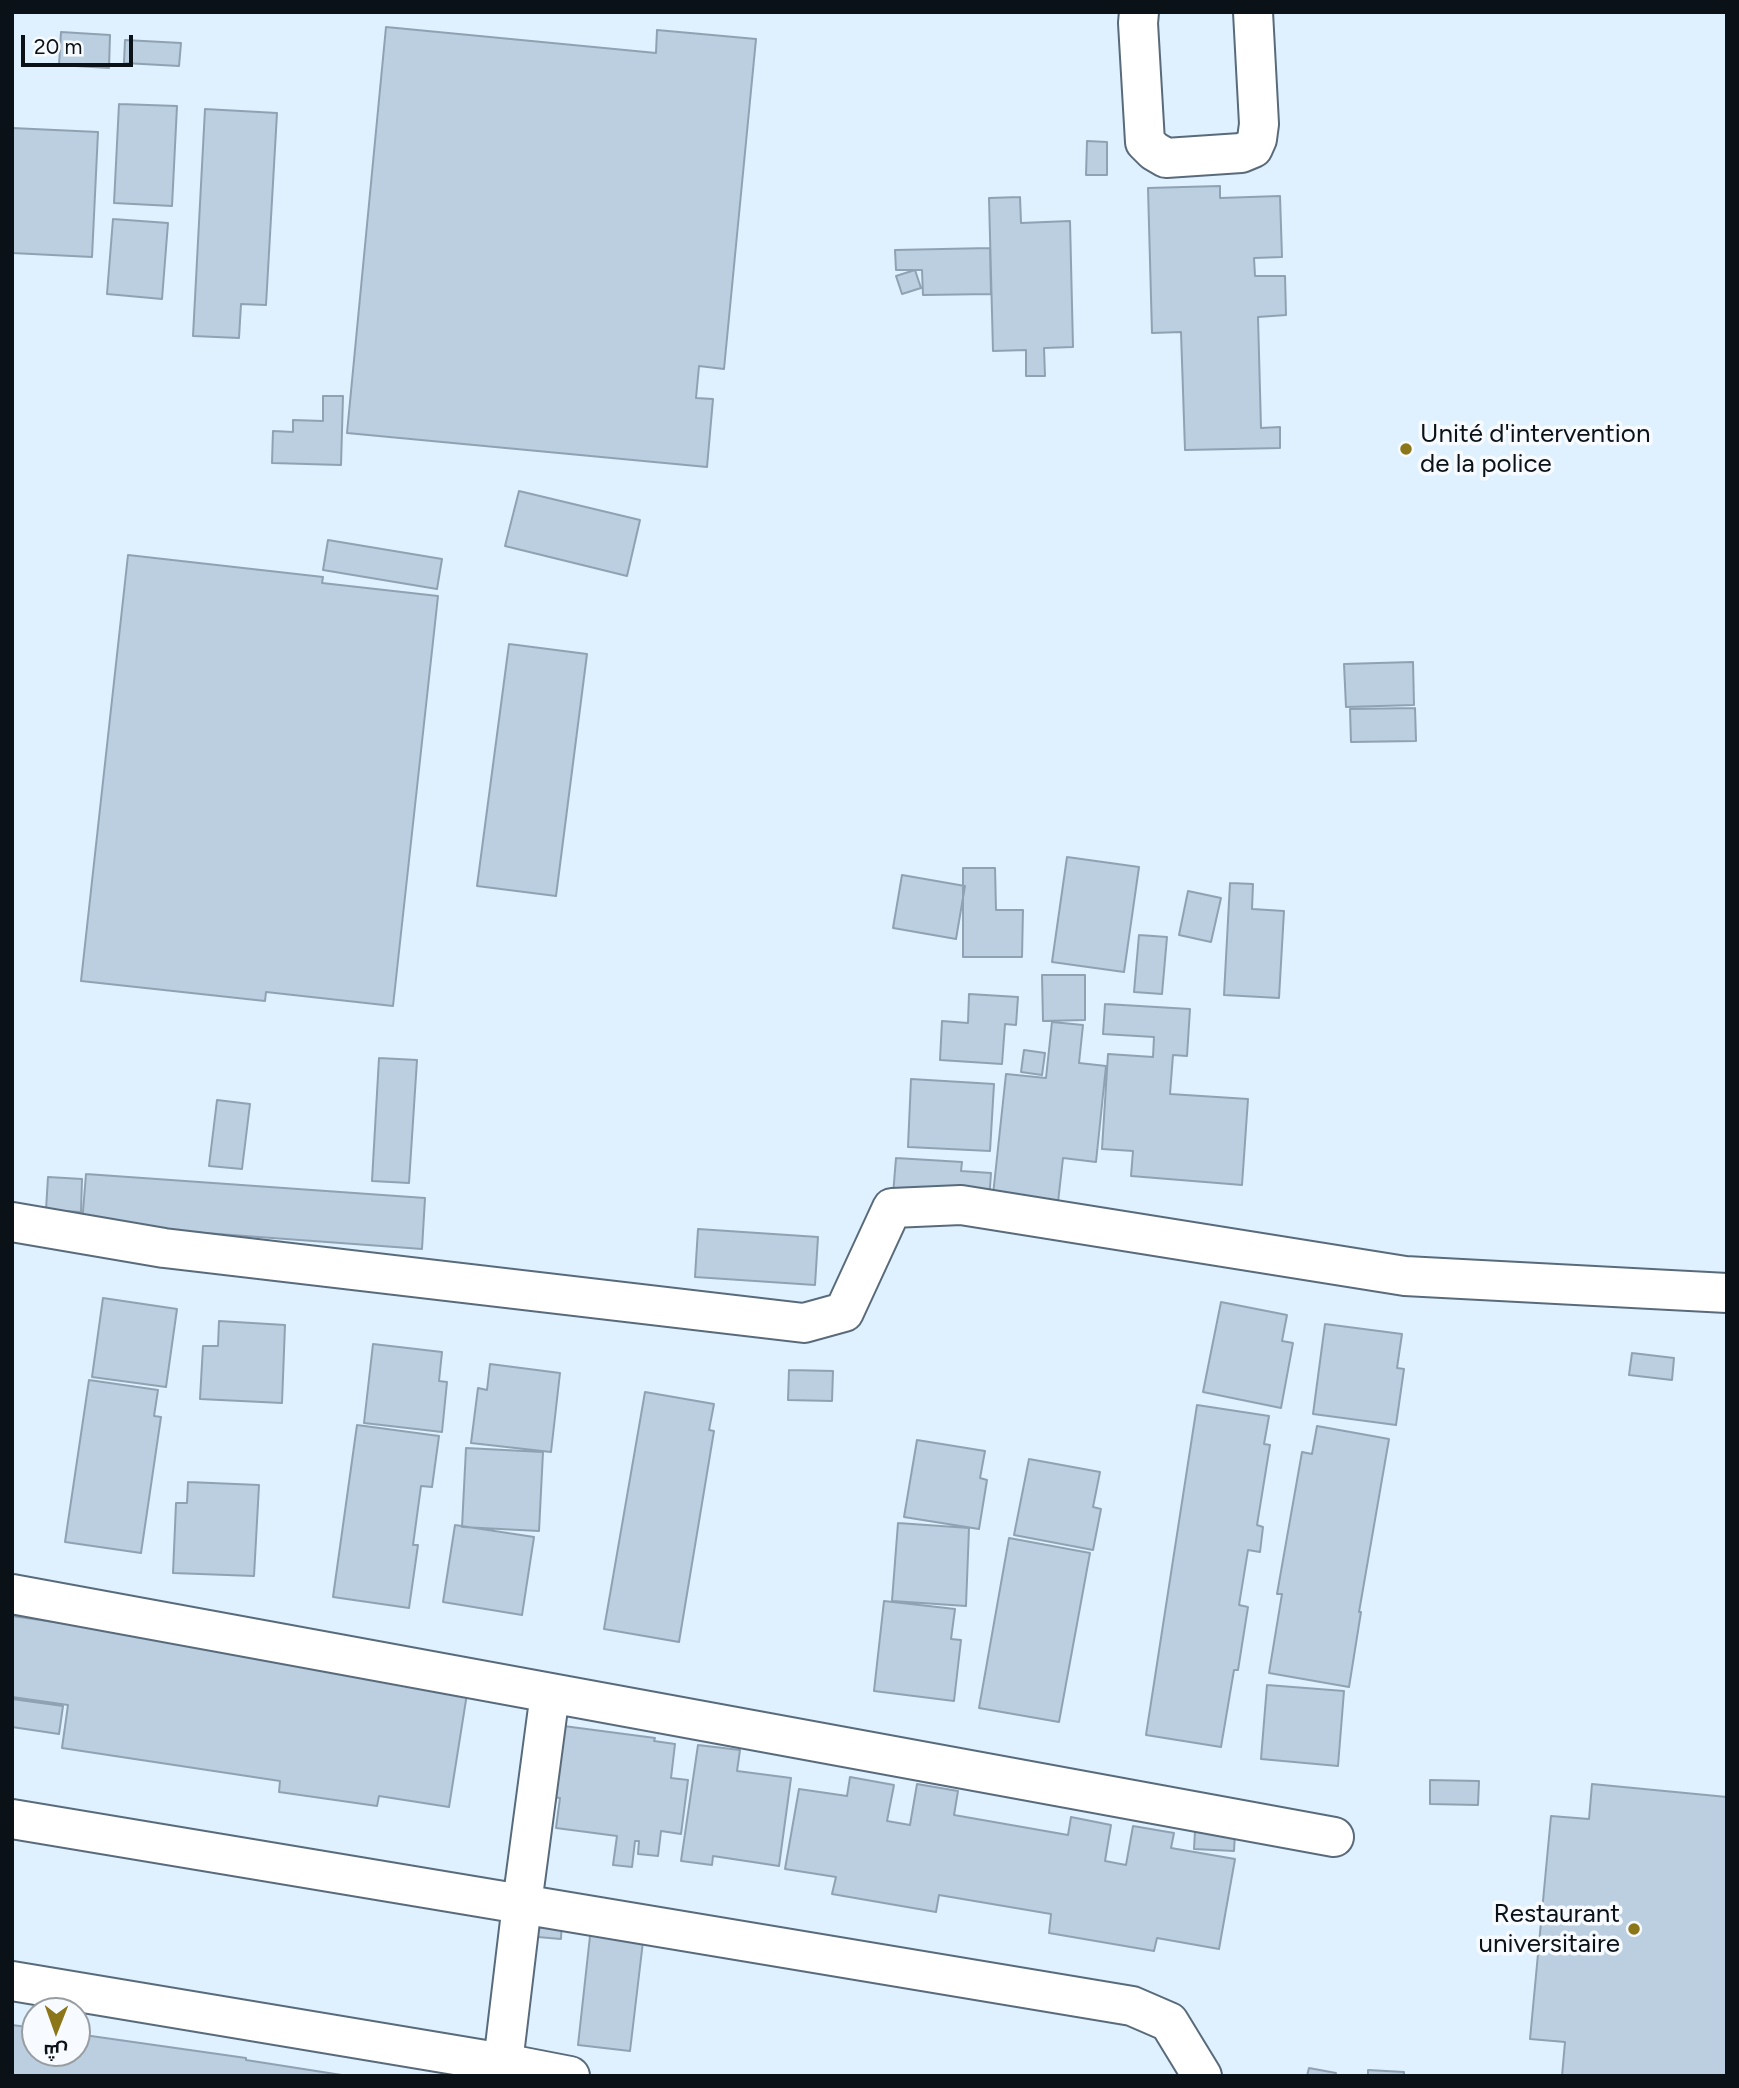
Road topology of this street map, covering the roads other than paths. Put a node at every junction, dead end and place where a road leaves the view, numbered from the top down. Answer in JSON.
{"nodes":[{"id":1,"x":1139,"y":12,"type":"edge"},
{"id":2,"x":1253,"y":12,"type":"edge"},
{"id":3,"x":12,"y":1222,"type":"edge"},
{"id":4,"x":1727,"y":1293,"type":"edge"},
{"id":5,"x":12,"y":1594,"type":"edge"},
{"id":6,"x":550,"y":1693,"type":"junction"},
{"id":7,"x":12,"y":1819,"type":"edge"},
{"id":8,"x":1335,"y":1837,"type":"dead end"},
{"id":9,"x":522,"y":1904,"type":"junction"},
{"id":10,"x":12,"y":1981,"type":"edge"},
{"id":11,"x":502,"y":2070,"type":"edge"},
{"id":12,"x":570,"y":2076,"type":"edge"},
{"id":13,"x":1202,"y":2076,"type":"edge"}],
"edges":[{"from":1,"to":2,"type":"street"},
{"from":3,"to":4,"type":"street"},
{"from":5,"to":6,"type":"street"},
{"from":6,"to":8,"type":"street"},
{"from":6,"to":9,"type":"street"},
{"from":7,"to":9,"type":"street"},
{"from":9,"to":11,"type":"street"},
{"from":9,"to":13,"type":"street"},
{"from":10,"to":11,"type":"street"},
{"from":11,"to":12,"type":"street"}]}
